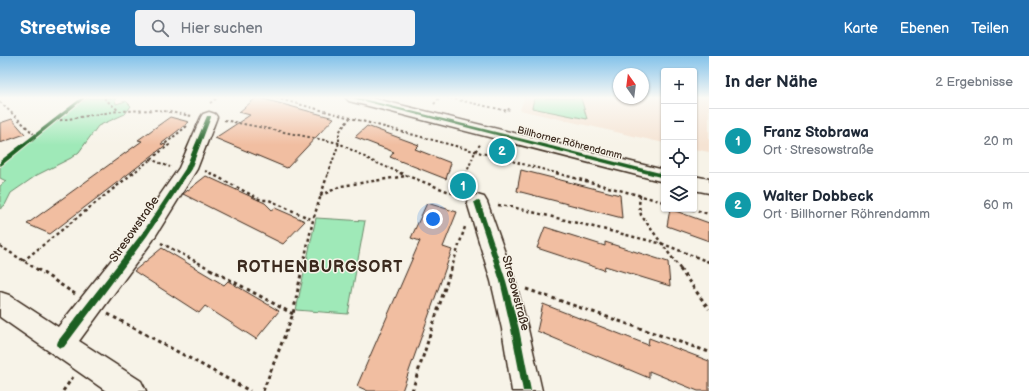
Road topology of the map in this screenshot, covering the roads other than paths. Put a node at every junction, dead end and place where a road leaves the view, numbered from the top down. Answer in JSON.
{"nodes":[{"id":1,"x":416,"y":114,"type":"edge"},
{"id":2,"x":209,"y":117,"type":"road end"},
{"id":3,"x":661,"y":175,"type":"edge"},
{"id":4,"x":697,"y":184,"type":"edge"},
{"id":5,"x":709,"y":186,"type":"edge"},
{"id":6,"x":464,"y":205,"type":"road end"},
{"id":7,"x":0,"y":303,"type":"edge"},
{"id":8,"x":61,"y":344,"type":"junction"},
{"id":9,"x":131,"y":391,"type":"edge"},
{"id":10,"x":527,"y":391,"type":"edge"}],
"edges":[{"from":1,"to":3,"type":"street","name":"Billhorner Röhrendamm"},
{"from":2,"to":8,"type":"street","name":"Stresowstraße"},
{"from":4,"to":5,"type":"street"},
{"from":6,"to":10,"type":"street","name":"Stresowstraße"},
{"from":7,"to":8,"type":"street"},
{"from":8,"to":9,"type":"street"}]}
